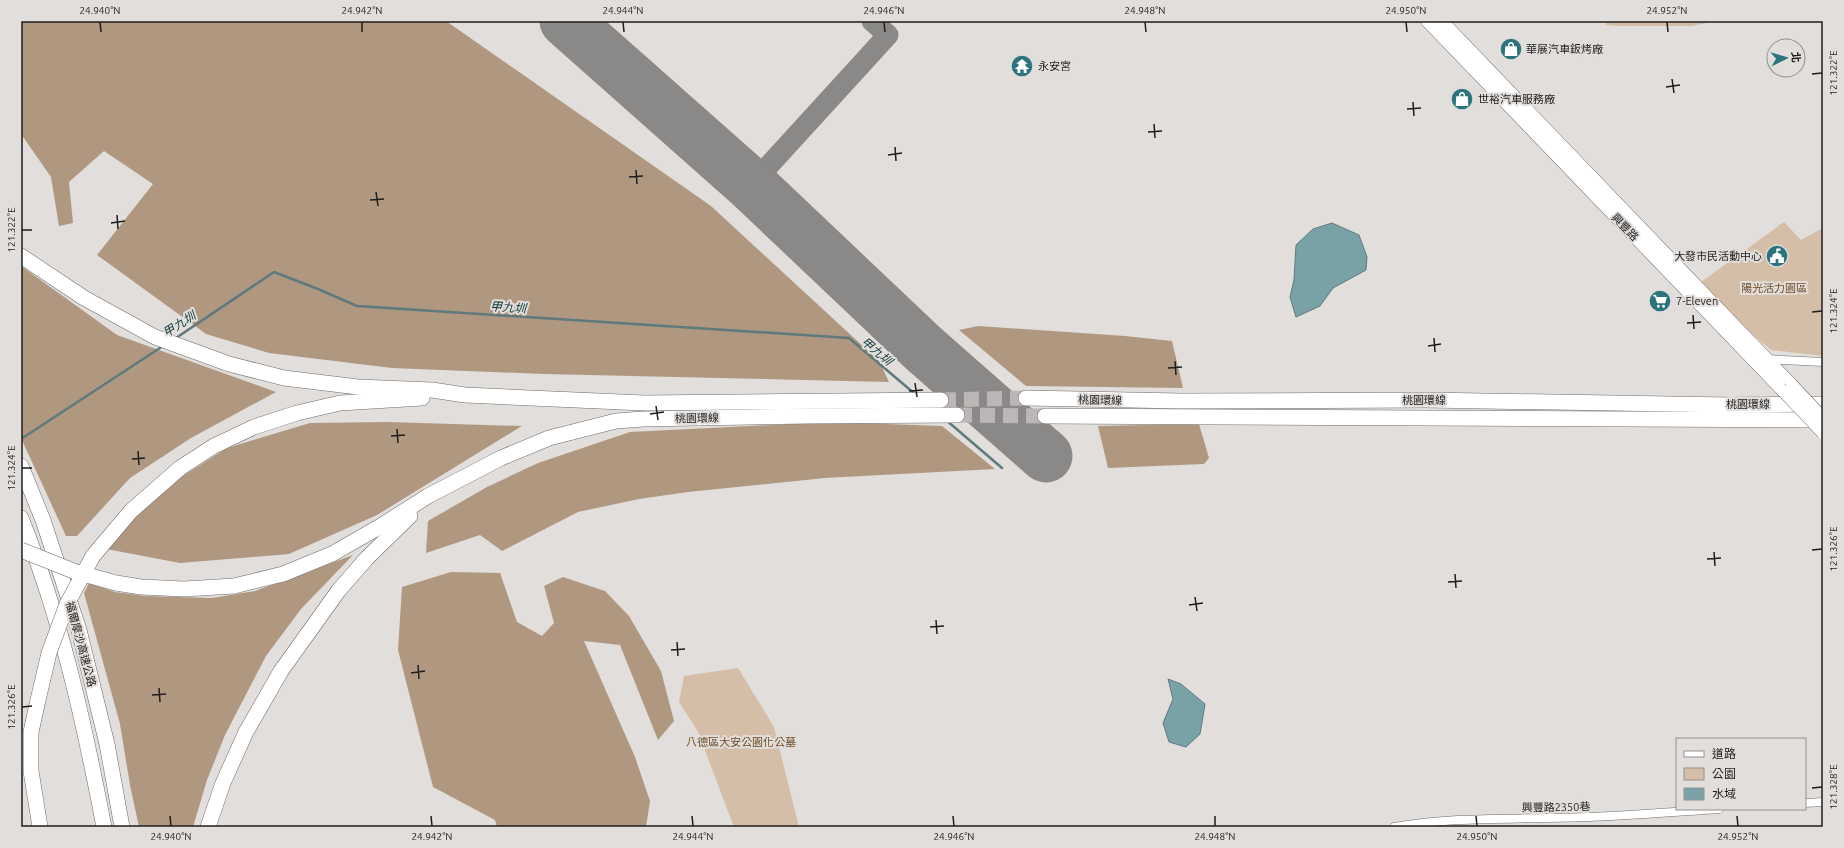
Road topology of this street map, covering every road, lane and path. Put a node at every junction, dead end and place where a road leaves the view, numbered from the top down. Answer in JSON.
{"nodes":[{"id":1,"x":1427,"y":21,"type":"edge"},
{"id":2,"x":1442,"y":21,"type":"edge"},
{"id":3,"x":21,"y":256,"type":"edge"},
{"id":4,"x":1752,"y":359,"type":"junction"},
{"id":5,"x":1768,"y":359,"type":"junction"},
{"id":6,"x":1823,"y":362,"type":"edge"},
{"id":7,"x":465,"y":395,"type":"junction"},
{"id":8,"x":1026,"y":398,"type":"tunnel mouth"},
{"id":9,"x":1823,"y":404,"type":"edge"},
{"id":10,"x":1045,"y":416,"type":"tunnel mouth"},
{"id":11,"x":1823,"y":419,"type":"edge"},
{"id":12,"x":1823,"y":433,"type":"edge"},
{"id":13,"x":21,"y":466,"type":"edge"},
{"id":14,"x":428,"y":496,"type":"junction"},
{"id":15,"x":21,"y":518,"type":"edge"},
{"id":16,"x":21,"y":550,"type":"edge"},
{"id":17,"x":1823,"y":802,"type":"edge"},
{"id":18,"x":1806,"y":803,"type":"edge"},
{"id":19,"x":1704,"y":810,"type":"edge"},
{"id":20,"x":40,"y":827,"type":"edge"},
{"id":21,"x":104,"y":827,"type":"edge"},
{"id":22,"x":122,"y":827,"type":"edge"},
{"id":23,"x":208,"y":827,"type":"edge"},
{"id":24,"x":1394,"y":827,"type":"edge"}],
"edges":[{"from":1,"to":4,"type":"main road","name":"興豐路"},
{"from":2,"to":5,"type":"main road","name":"興豐路"},
{"from":3,"to":7,"type":"highway"},
{"from":4,"to":5,"type":"street"},
{"from":4,"to":12,"type":"main road","name":"興豐路","bridge":true},
{"from":5,"to":6,"type":"street"},
{"from":5,"to":11,"type":"main road","name":"興豐路","bridge":true},
{"from":7,"to":14,"type":"highway","name":"桃園環線"},
{"from":7,"to":20,"type":"highway","bridge":true},
{"from":8,"to":9,"type":"highway","name":"桃園環線"},
{"from":10,"to":11,"type":"highway","name":"桃園環線"},
{"from":13,"to":22,"type":"highway","name":"福爾摩沙高速公路"},
{"from":14,"to":16,"type":"highway","bridge":true},
{"from":14,"to":23,"type":"highway"},
{"from":15,"to":21,"type":"highway","name":"福爾摩沙高速公路"},
{"from":17,"to":18,"type":"street"},
{"from":19,"to":24,"type":"street","name":"興豐路2350巷"}]}
